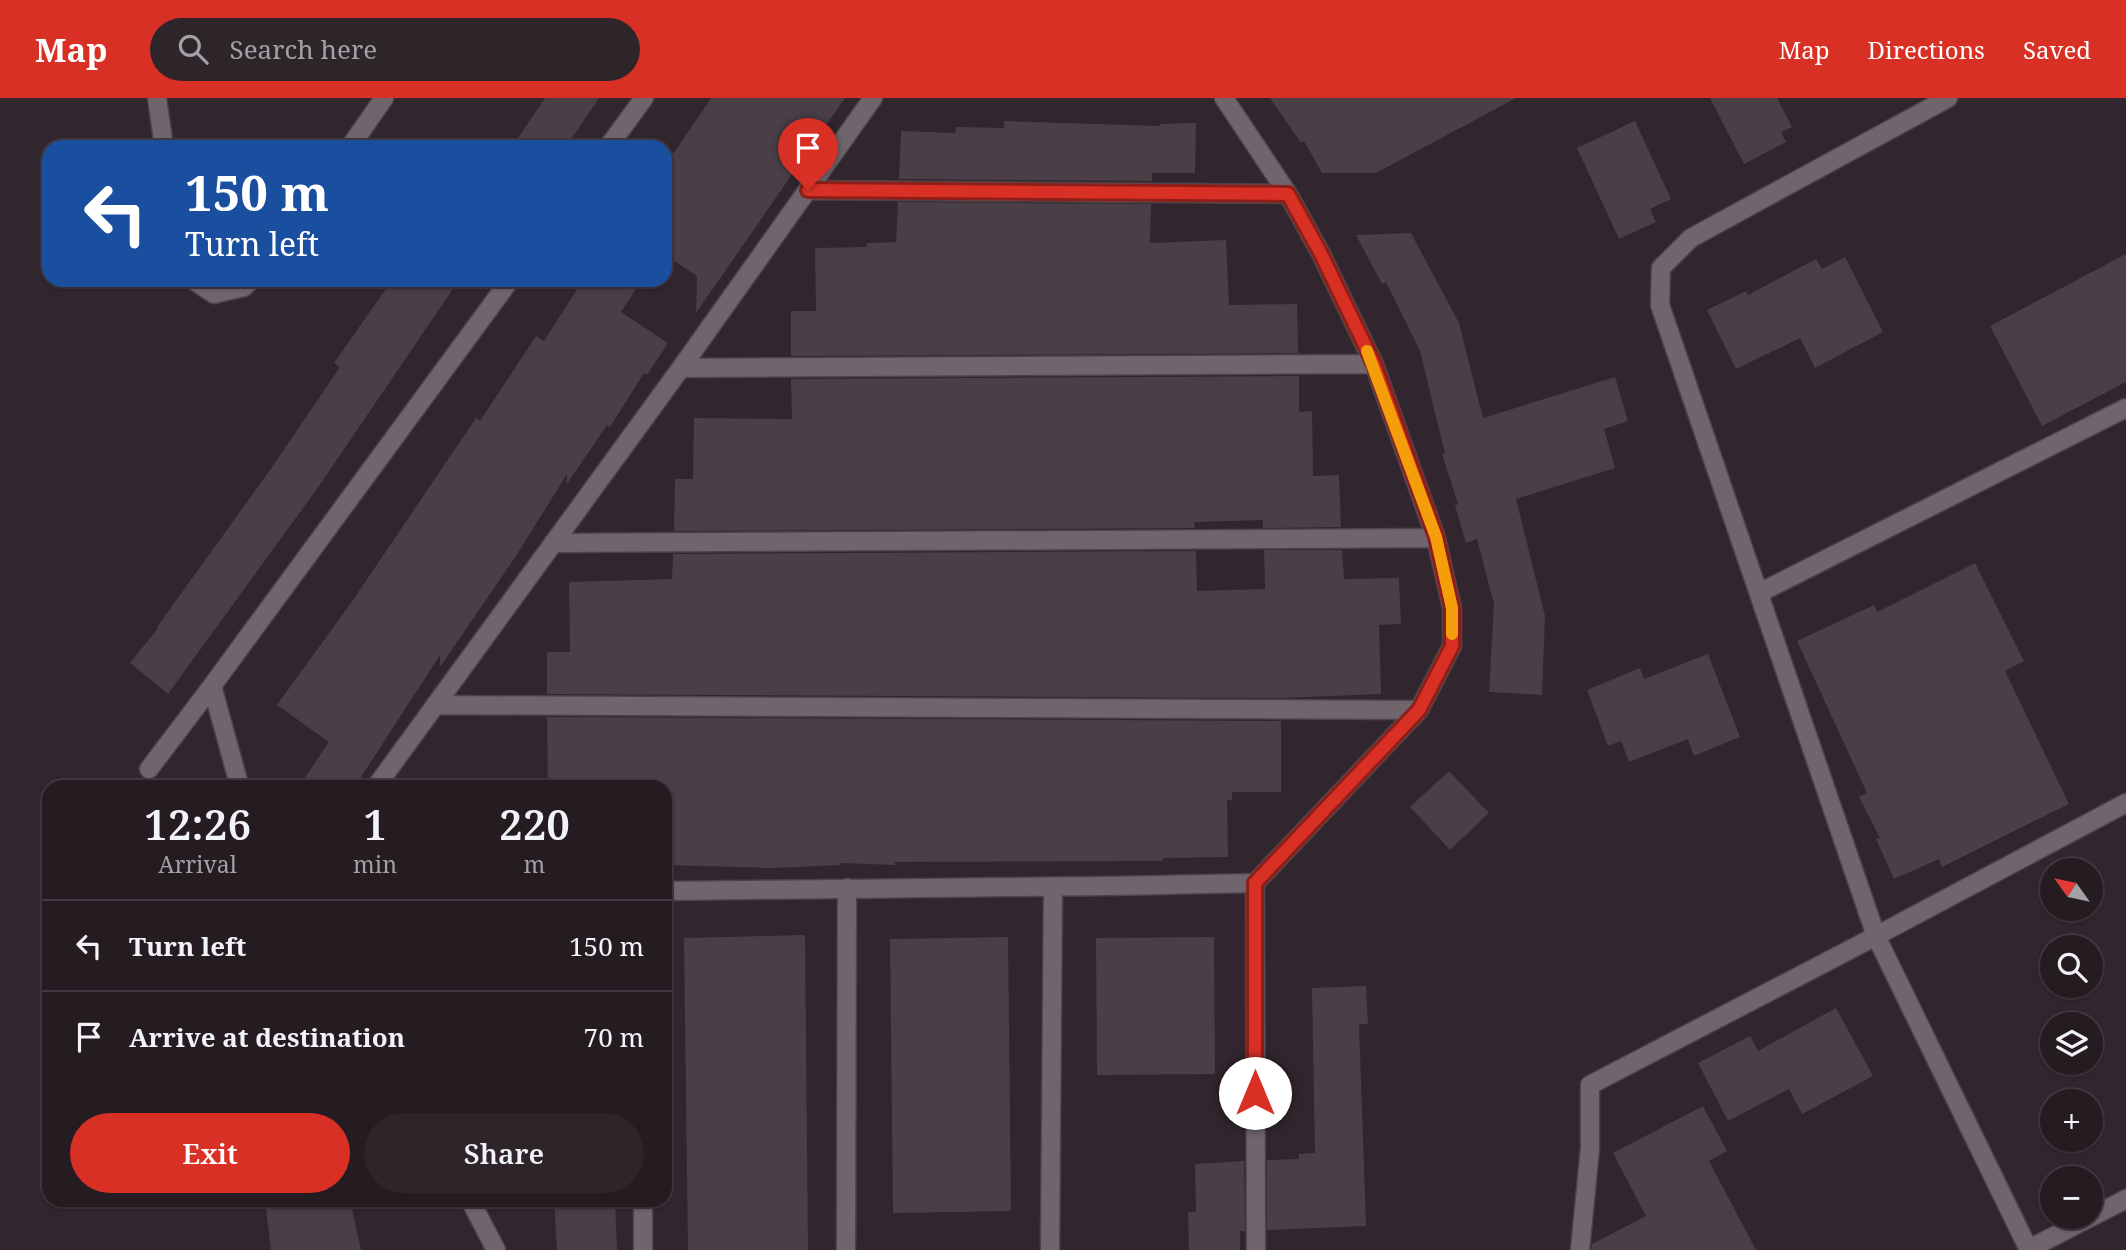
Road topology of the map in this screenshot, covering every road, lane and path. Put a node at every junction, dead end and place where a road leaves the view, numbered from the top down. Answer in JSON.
{"nodes":[{"id":1,"x":157,"y":98,"type":"edge"},
{"id":2,"x":384,"y":98,"type":"edge"},
{"id":3,"x":644,"y":98,"type":"edge"},
{"id":4,"x":873,"y":98,"type":"edge"},
{"id":5,"x":1224,"y":98,"type":"edge"},
{"id":6,"x":1948,"y":98,"type":"edge"},
{"id":7,"x":162,"y":140,"type":"edge"},
{"id":8,"x":355,"y":140,"type":"edge"},
{"id":9,"x":613,"y":140,"type":"edge"},
{"id":10,"x":808,"y":190,"type":"junction"},
{"id":11,"x":1288,"y":194,"type":"junction"},
{"id":12,"x":204,"y":287,"type":"edge"},
{"id":13,"x":245,"y":287,"type":"edge"},
{"id":14,"x":505,"y":287,"type":"edge"},
{"id":15,"x":1374,"y":364,"type":"junction"},
{"id":16,"x":681,"y":368,"type":"junction"},
{"id":17,"x":2126,"y":408,"type":"edge"},
{"id":18,"x":1436,"y":537,"type":"junction"},
{"id":19,"x":553,"y":542,"type":"junction"},
{"id":20,"x":1759,"y":593,"type":"junction"},
{"id":21,"x":212,"y":686,"type":"junction"},
{"id":22,"x":435,"y":705,"type":"junction"},
{"id":23,"x":1419,"y":710,"type":"junction"},
{"id":24,"x":149,"y":769,"type":"dead end"},
{"id":25,"x":238,"y":780,"type":"edge"},
{"id":26,"x":381,"y":780,"type":"edge"},
{"id":27,"x":2126,"y":803,"type":"edge"},
{"id":28,"x":1255,"y":883,"type":"junction"},
{"id":29,"x":847,"y":888,"type":"junction"},
{"id":30,"x":1053,"y":888,"type":"junction"},
{"id":31,"x":672,"y":891,"type":"edge"},
{"id":32,"x":1876,"y":936,"type":"junction"},
{"id":33,"x":2126,"y":1199,"type":"edge"},
{"id":34,"x":474,"y":1207,"type":"edge"},
{"id":35,"x":643,"y":1207,"type":"edge"},
{"id":36,"x":2029,"y":1249,"type":"edge"},
{"id":37,"x":496,"y":1250,"type":"edge"},
{"id":38,"x":643,"y":1250,"type":"edge"},
{"id":39,"x":846,"y":1250,"type":"edge"},
{"id":40,"x":1050,"y":1250,"type":"edge"},
{"id":41,"x":1256,"y":1250,"type":"edge"},
{"id":42,"x":1580,"y":1250,"type":"edge"}],
"edges":[{"from":1,"to":7,"type":"street"},
{"from":2,"to":8,"type":"street"},
{"from":3,"to":9,"type":"street"},
{"from":4,"to":10,"type":"street"},
{"from":5,"to":11,"type":"street"},
{"from":6,"to":20,"type":"street"},
{"from":10,"to":11,"type":"street"},
{"from":10,"to":16,"type":"street"},
{"from":11,"to":15,"type":"street"},
{"from":12,"to":13,"type":"street"},
{"from":14,"to":21,"type":"street"},
{"from":15,"to":16,"type":"street"},
{"from":15,"to":18,"type":"street"},
{"from":16,"to":19,"type":"street"},
{"from":17,"to":20,"type":"street"},
{"from":18,"to":19,"type":"street"},
{"from":18,"to":23,"type":"street"},
{"from":19,"to":22,"type":"street"},
{"from":20,"to":32,"type":"street"},
{"from":21,"to":24,"type":"street"},
{"from":21,"to":25,"type":"street"},
{"from":22,"to":23,"type":"street"},
{"from":22,"to":26,"type":"street"},
{"from":23,"to":28,"type":"street"},
{"from":27,"to":32,"type":"street"},
{"from":28,"to":30,"type":"street"},
{"from":28,"to":41,"type":"street"},
{"from":29,"to":30,"type":"street"},
{"from":29,"to":31,"type":"street"},
{"from":29,"to":39,"type":"street"},
{"from":30,"to":40,"type":"street"},
{"from":32,"to":36,"type":"street"},
{"from":32,"to":42,"type":"street"},
{"from":33,"to":36,"type":"street"},
{"from":34,"to":37,"type":"street"},
{"from":35,"to":38,"type":"street"}]}
